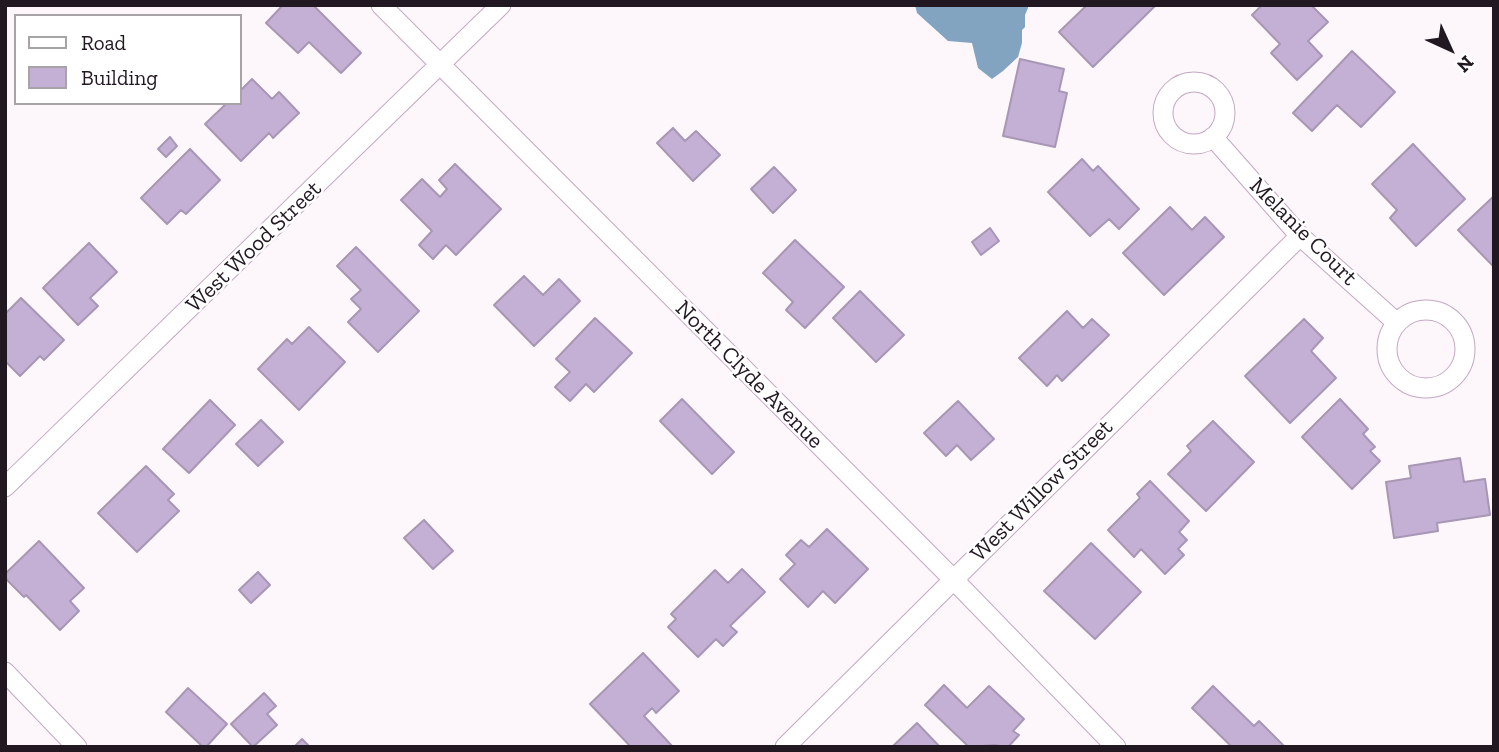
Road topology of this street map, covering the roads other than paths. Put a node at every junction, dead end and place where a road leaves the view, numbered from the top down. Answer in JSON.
{"nodes":[{"id":1,"x":381,"y":5,"type":"edge"},
{"id":2,"x":501,"y":5,"type":"edge"},
{"id":3,"x":440,"y":66,"type":"junction"},
{"id":4,"x":1213,"y":137,"type":"dead end"},
{"id":5,"x":1300,"y":236,"type":"junction"},
{"id":6,"x":1397,"y":323,"type":"junction"},
{"id":7,"x":5,"y":487,"type":"edge"},
{"id":8,"x":953,"y":579,"type":"junction"},
{"id":9,"x":5,"y":673,"type":"edge"},
{"id":10,"x":77,"y":747,"type":"edge"},
{"id":11,"x":785,"y":747,"type":"edge"},
{"id":12,"x":1116,"y":747,"type":"edge"}],
"edges":[{"from":1,"to":3,"type":"street","name":"North Clyde Avenue"},
{"from":2,"to":3,"type":"street","name":"West Wood Street"},
{"from":3,"to":7,"type":"street","name":"West Wood Street"},
{"from":3,"to":8,"type":"street","name":"North Clyde Avenue"},
{"from":4,"to":5,"type":"street","name":"Melanie Court"},
{"from":5,"to":6,"type":"street","name":"Melanie Court"},
{"from":5,"to":8,"type":"street","name":"West Willow Street"},
{"from":6,"to":6,"type":"street"},
{"from":8,"to":11,"type":"street","name":"West Willow Street"},
{"from":8,"to":12,"type":"street","name":"North Clyde Avenue"},
{"from":9,"to":10,"type":"street"}]}
